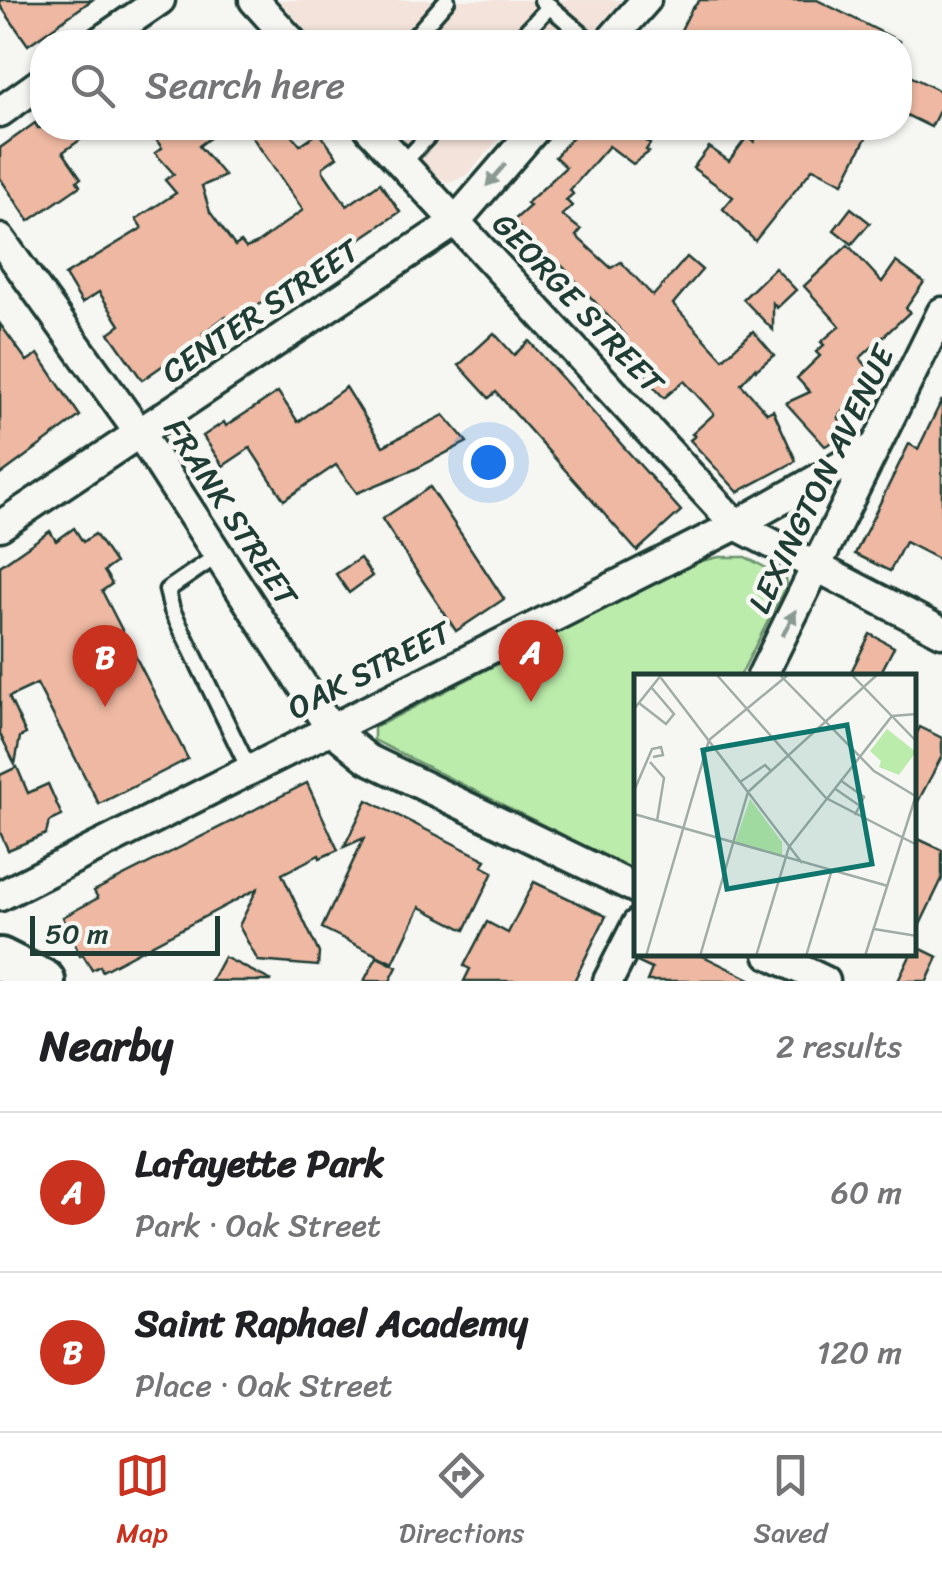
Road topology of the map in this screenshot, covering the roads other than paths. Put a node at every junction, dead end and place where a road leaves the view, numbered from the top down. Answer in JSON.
{"nodes":[{"id":1,"x":160,"y":0,"type":"edge"},
{"id":2,"x":254,"y":0,"type":"edge"},
{"id":3,"x":448,"y":0,"type":"edge"},
{"id":4,"x":646,"y":0,"type":"edge"},
{"id":5,"x":546,"y":3,"type":"edge"},
{"id":6,"x":116,"y":30,"type":"edge"},
{"id":7,"x":281,"y":30,"type":"edge"},
{"id":8,"x":421,"y":30,"type":"edge"},
{"id":9,"x":525,"y":30,"type":"edge"},
{"id":10,"x":577,"y":30,"type":"edge"},
{"id":11,"x":620,"y":30,"type":"edge"},
{"id":12,"x":30,"y":91,"type":"edge"},
{"id":13,"x":0,"y":112,"type":"edge"},
{"id":14,"x":380,"y":140,"type":"edge"},
{"id":15,"x":425,"y":140,"type":"edge"},
{"id":16,"x":526,"y":140,"type":"edge"},
{"id":17,"x":402,"y":164,"type":"junction"},
{"id":18,"x":455,"y":222,"type":"junction"},
{"id":19,"x":0,"y":238,"type":"edge"},
{"id":20,"x":942,"y":312,"type":"edge"},
{"id":21,"x":140,"y":434,"type":"junction"},
{"id":22,"x":873,"y":448,"type":"junction"},
{"id":23,"x":736,"y":525,"type":"junction"},
{"id":24,"x":0,"y":526,"type":"edge"},
{"id":25,"x":218,"y":555,"type":"junction"},
{"id":26,"x":816,"y":569,"type":"junction"},
{"id":27,"x":942,"y":632,"type":"edge"},
{"id":28,"x":763,"y":674,"type":"edge"},
{"id":29,"x":330,"y":728,"type":"junction"},
{"id":30,"x":249,"y":769,"type":"junction"},
{"id":31,"x":634,"y":888,"type":"edge"},
{"id":32,"x":0,"y":896,"type":"edge"},
{"id":33,"x":634,"y":930,"type":"edge"},
{"id":34,"x":772,"y":956,"type":"edge"},
{"id":35,"x":0,"y":959,"type":"edge"},
{"id":36,"x":44,"y":981,"type":"edge"},
{"id":37,"x":608,"y":981,"type":"edge"},
{"id":38,"x":824,"y":981,"type":"edge"}],
"edges":[{"from":1,"to":6,"type":"street"},
{"from":2,"to":7,"type":"street"},
{"from":3,"to":8,"type":"lane"},
{"from":4,"to":11,"type":"street"},
{"from":5,"to":9,"type":"lane"},
{"from":5,"to":10,"type":"lane"},
{"from":12,"to":13,"type":"street"},
{"from":14,"to":17,"type":"street","name":"GEORGE STREET"},
{"from":15,"to":17,"type":"lane"},
{"from":16,"to":18,"type":"street","name":"CENTER STREET","one_way":true},
{"from":17,"to":18,"type":"street","name":"GEORGE STREET"},
{"from":18,"to":21,"type":"street","name":"CENTER STREET"},
{"from":18,"to":23,"type":"street","name":"GEORGE STREET"},
{"from":19,"to":21,"type":"street","name":"FRANK STREET"},
{"from":20,"to":22,"type":"street","name":"LEXINGTON AVENUE"},
{"from":21,"to":24,"type":"street","name":"CENTER STREET"},
{"from":21,"to":25,"type":"street","name":"FRANK STREET"},
{"from":22,"to":23,"type":"street","name":"OAK STREET"},
{"from":22,"to":26,"type":"street","name":"LEXINGTON AVENUE"},
{"from":23,"to":26,"type":"street","name":"GEORGE STREET"},
{"from":23,"to":29,"type":"street","name":"OAK STREET"},
{"from":25,"to":29,"type":"street","name":"FRANK STREET"},
{"from":25,"to":30,"type":"lane"},
{"from":26,"to":27,"type":"street","name":"GEORGE STREET"},
{"from":28,"to":26,"type":"street","name":"LEXINGTON AVENUE","one_way":true},
{"from":29,"to":30,"type":"street","name":"OAK STREET"},
{"from":29,"to":31,"type":"street","name":"FRANK STREET"},
{"from":30,"to":32,"type":"street","name":"OAK STREET"},
{"from":33,"to":37,"type":"street"},
{"from":34,"to":38,"type":"street"},
{"from":35,"to":36,"type":"street"}]}
